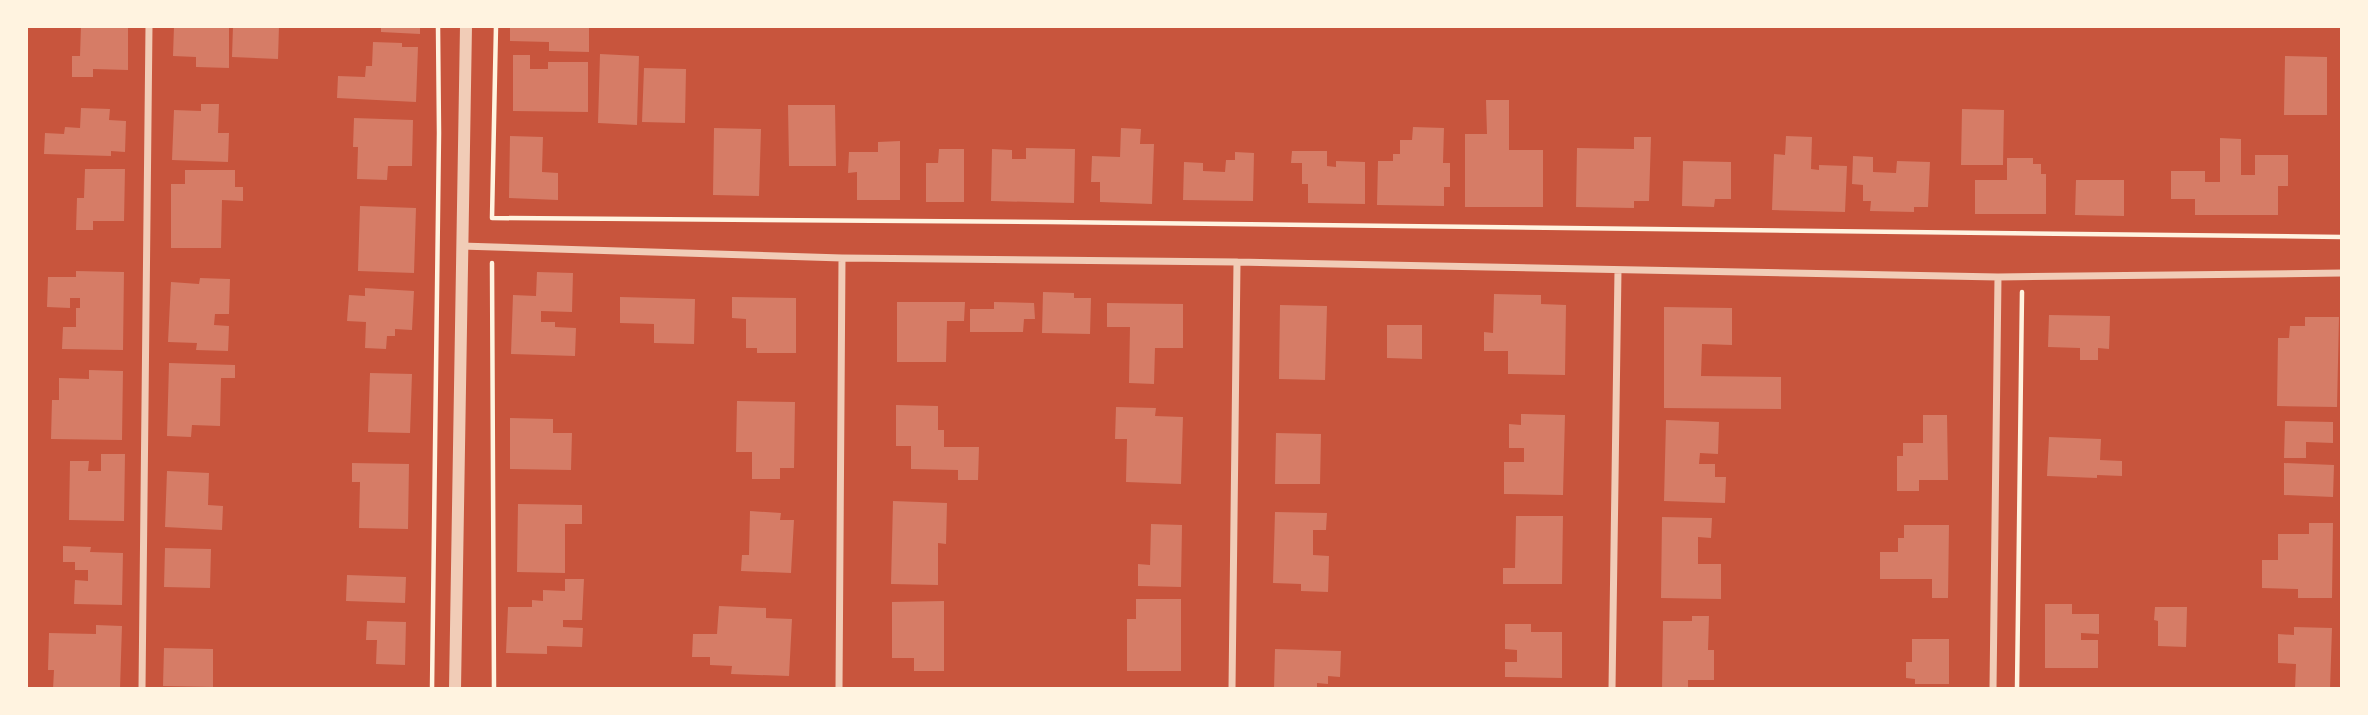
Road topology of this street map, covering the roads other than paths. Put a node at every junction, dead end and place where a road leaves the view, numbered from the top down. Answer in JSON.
{"nodes":[{"id":1,"x":149,"y":26,"type":"edge"},
{"id":2,"x":466,"y":26,"type":"edge"},
{"id":3,"x":461,"y":246,"type":"junction"},
{"id":4,"x":842,"y":258,"type":"junction"},
{"id":5,"x":1237,"y":262,"type":"junction"},
{"id":6,"x":1618,"y":270,"type":"junction"},
{"id":7,"x":2342,"y":273,"type":"edge"},
{"id":8,"x":1998,"y":277,"type":"junction"},
{"id":9,"x":142,"y":689,"type":"edge"},
{"id":10,"x":455,"y":689,"type":"edge"},
{"id":11,"x":839,"y":689,"type":"edge"},
{"id":12,"x":1232,"y":689,"type":"edge"},
{"id":13,"x":1612,"y":689,"type":"edge"},
{"id":14,"x":1993,"y":689,"type":"edge"}],
"edges":[{"from":1,"to":9,"type":"street"},
{"from":2,"to":3,"type":"street"},
{"from":3,"to":4,"type":"street"},
{"from":3,"to":10,"type":"street"},
{"from":4,"to":5,"type":"street"},
{"from":4,"to":11,"type":"street"},
{"from":5,"to":6,"type":"street"},
{"from":5,"to":12,"type":"street"},
{"from":6,"to":8,"type":"street"},
{"from":6,"to":13,"type":"street"},
{"from":7,"to":8,"type":"street"},
{"from":8,"to":14,"type":"street"}]}
